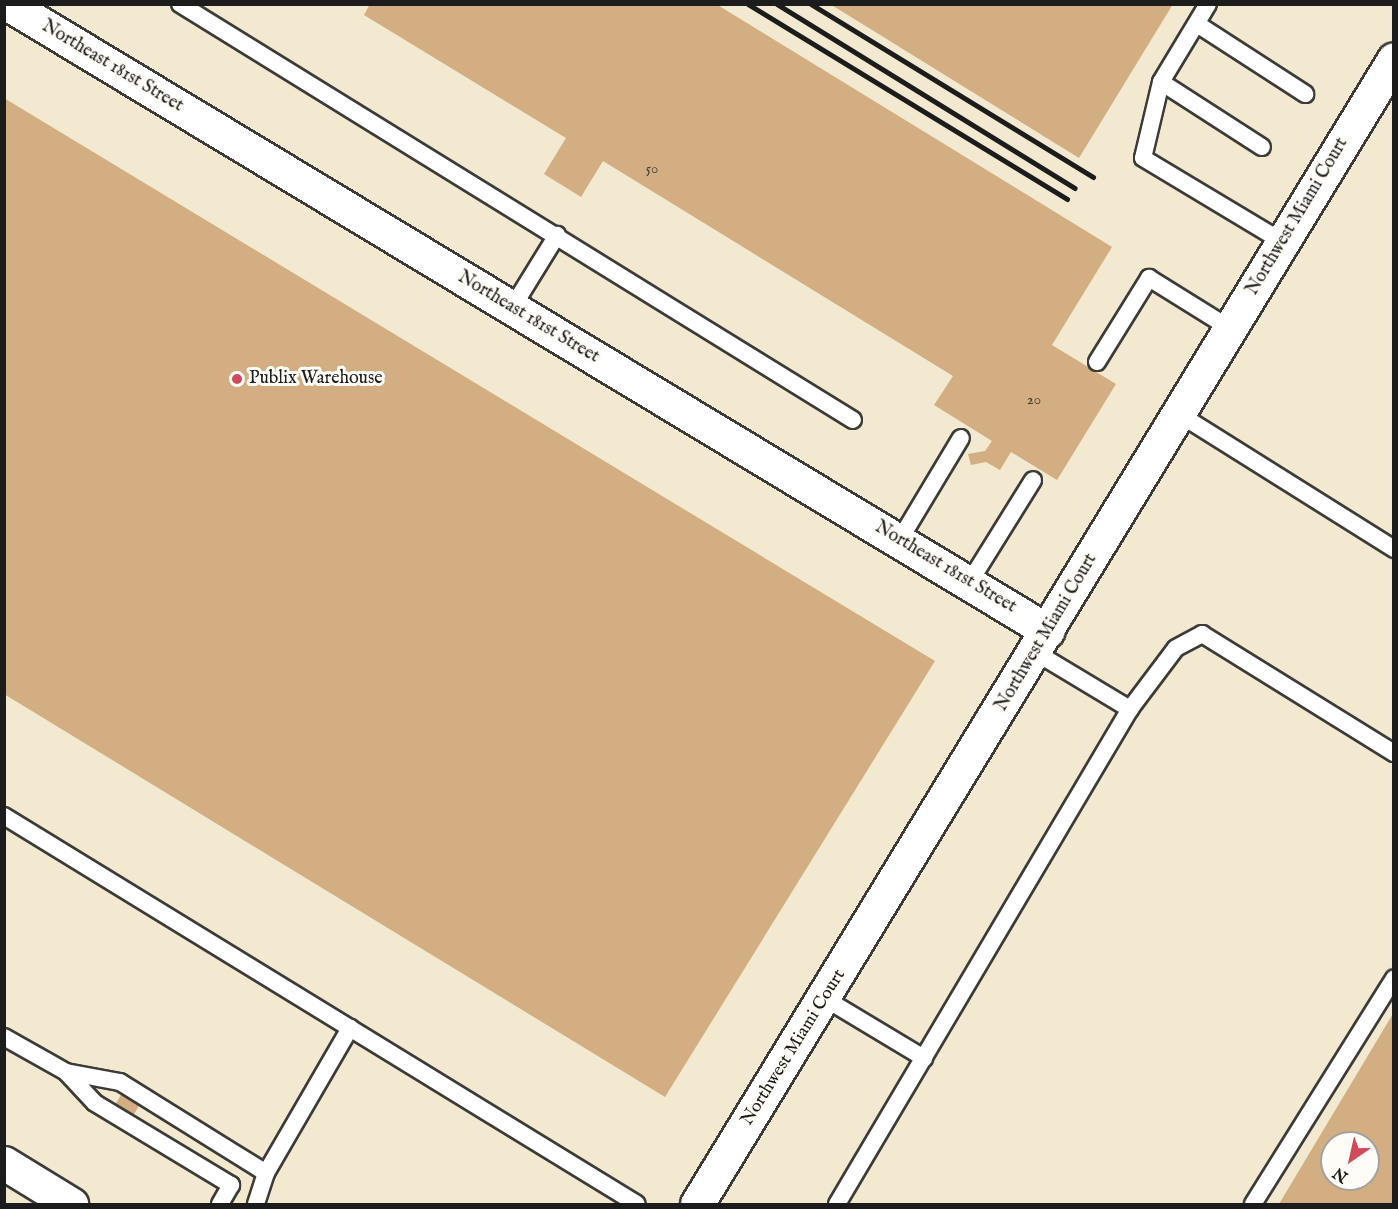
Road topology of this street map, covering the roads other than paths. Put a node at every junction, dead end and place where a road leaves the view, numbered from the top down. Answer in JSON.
{"nodes":[{"id":1,"x":9,"y":4,"type":"edge"},
{"id":2,"x":180,"y":4,"type":"edge"},
{"id":3,"x":1208,"y":4,"type":"edge"},
{"id":4,"x":1197,"y":24,"type":"junction"},
{"id":5,"x":1394,"y":60,"type":"edge"},
{"id":6,"x":1161,"y":82,"type":"junction"},
{"id":7,"x":1305,"y":94,"type":"dead end"},
{"id":8,"x":1262,"y":147,"type":"dead end"},
{"id":9,"x":557,"y":235,"type":"junction"},
{"id":10,"x":1283,"y":243,"type":"junction"},
{"id":11,"x":512,"y":308,"type":"junction"},
{"id":12,"x":1231,"y":328,"type":"junction"},
{"id":13,"x":1097,"y":362,"type":"dead end"},
{"id":14,"x":1179,"y":414,"type":"junction"},
{"id":15,"x":853,"y":420,"type":"dead end"},
{"id":16,"x":960,"y":438,"type":"dead end"},
{"id":17,"x":1033,"y":480,"type":"dead end"},
{"id":18,"x":898,"y":541,"type":"junction"},
{"id":19,"x":1394,"y":549,"type":"edge"},
{"id":20,"x":969,"y":583,"type":"junction"},
{"id":21,"x":1042,"y":641,"type":"junction"},
{"id":22,"x":1130,"y":709,"type":"junction"},
{"id":23,"x":1394,"y":753,"type":"edge"},
{"id":24,"x":4,"y":816,"type":"edge"},
{"id":25,"x":1394,"y":978,"type":"edge"},
{"id":26,"x":824,"y":999,"type":"junction"},
{"id":27,"x":350,"y":1028,"type":"junction"},
{"id":28,"x":4,"y":1037,"type":"edge"},
{"id":29,"x":924,"y":1058,"type":"junction"},
{"id":30,"x":66,"y":1072,"type":"junction"},
{"id":31,"x":4,"y":1163,"type":"edge"},
{"id":32,"x":266,"y":1173,"type":"junction"},
{"id":33,"x":71,"y":1204,"type":"edge"},
{"id":34,"x":220,"y":1204,"type":"edge"},
{"id":35,"x":256,"y":1204,"type":"edge"},
{"id":36,"x":637,"y":1204,"type":"edge"},
{"id":37,"x":697,"y":1204,"type":"edge"},
{"id":38,"x":837,"y":1204,"type":"edge"},
{"id":39,"x":1253,"y":1204,"type":"edge"}],
"edges":[{"from":1,"to":11,"type":"street","name":"Northeast 181st Street"},
{"from":2,"to":9,"type":"lane"},
{"from":3,"to":4,"type":"lane"},
{"from":4,"to":6,"type":"lane"},
{"from":4,"to":7,"type":"lane"},
{"from":5,"to":10,"type":"street","name":"Northwest Miami Court"},
{"from":6,"to":8,"type":"lane"},
{"from":6,"to":10,"type":"lane"},
{"from":9,"to":11,"type":"lane"},
{"from":9,"to":15,"type":"lane"},
{"from":10,"to":12,"type":"street","name":"Northwest Miami Court"},
{"from":11,"to":18,"type":"street","name":"Northeast 181st Street"},
{"from":12,"to":13,"type":"lane"},
{"from":12,"to":14,"type":"street","name":"Northwest Miami Court"},
{"from":14,"to":19,"type":"lane"},
{"from":14,"to":21,"type":"street","name":"Northwest Miami Court"},
{"from":16,"to":18,"type":"lane"},
{"from":17,"to":20,"type":"lane"},
{"from":18,"to":20,"type":"street","name":"Northeast 181st Street"},
{"from":20,"to":21,"type":"street","name":"Northeast 181st Street"},
{"from":21,"to":22,"type":"lane"},
{"from":21,"to":26,"type":"street","name":"Northwest Miami Court"},
{"from":22,"to":23,"type":"lane"},
{"from":22,"to":29,"type":"lane"},
{"from":24,"to":27,"type":"lane"},
{"from":25,"to":39,"type":"lane"},
{"from":26,"to":29,"type":"lane"},
{"from":26,"to":37,"type":"street","name":"Northwest Miami Court"},
{"from":27,"to":32,"type":"lane"},
{"from":27,"to":36,"type":"lane"},
{"from":28,"to":30,"type":"lane"},
{"from":29,"to":38,"type":"lane"},
{"from":30,"to":32,"type":"lane"},
{"from":30,"to":34,"type":"lane"},
{"from":31,"to":33,"type":"street"},
{"from":32,"to":35,"type":"lane"}]}
